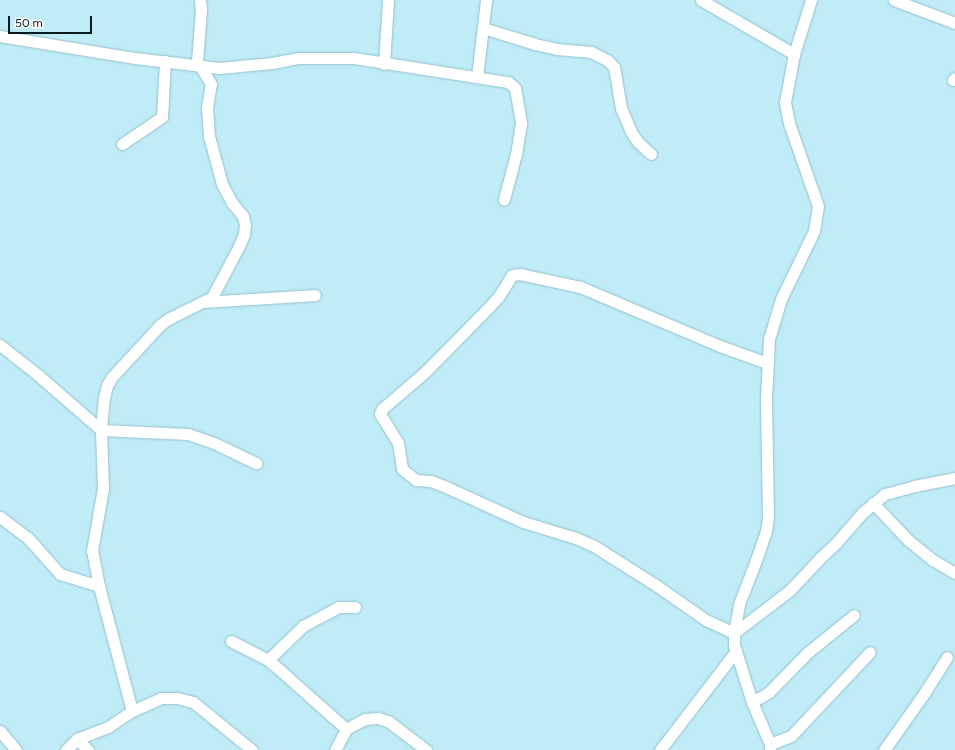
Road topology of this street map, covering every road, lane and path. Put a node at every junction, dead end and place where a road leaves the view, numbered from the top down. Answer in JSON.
{"nodes":[{"id":1,"x":200,"y":0,"type":"edge"},
{"id":2,"x":388,"y":0,"type":"edge"},
{"id":3,"x":486,"y":0,"type":"edge"},
{"id":4,"x":701,"y":0,"type":"edge"},
{"id":5,"x":811,"y":0,"type":"edge"},
{"id":6,"x":894,"y":0,"type":"edge"},
{"id":7,"x":955,"y":23,"type":"edge"},
{"id":8,"x":483,"y":28,"type":"junction"},
{"id":9,"x":0,"y":36,"type":"edge"},
{"id":10,"x":794,"y":54,"type":"junction"},
{"id":11,"x":165,"y":61,"type":"junction"},
{"id":12,"x":198,"y":64,"type":"junction"},
{"id":13,"x":384,"y":64,"type":"junction"},
{"id":14,"x":477,"y":77,"type":"junction"},
{"id":15,"x":122,"y":144,"type":"dead end"},
{"id":16,"x":651,"y":154,"type":"dead end"},
{"id":17,"x":504,"y":199,"type":"dead end"},
{"id":18,"x":315,"y":295,"type":"dead end"},
{"id":19,"x":204,"y":302,"type":"junction"},
{"id":20,"x":0,"y":345,"type":"edge"},
{"id":21,"x":767,"y":363,"type":"junction"},
{"id":22,"x":101,"y":430,"type":"junction"},
{"id":23,"x":256,"y":463,"type":"dead end"},
{"id":24,"x":955,"y":478,"type":"edge"},
{"id":25,"x":873,"y":503,"type":"junction"},
{"id":26,"x":0,"y":517,"type":"edge"},
{"id":27,"x":955,"y":573,"type":"edge"},
{"id":28,"x":99,"y":586,"type":"junction"},
{"id":29,"x":355,"y":606,"type":"dead end"},
{"id":30,"x":854,"y":614,"type":"dead end"},
{"id":31,"x":734,"y":633,"type":"junction"},
{"id":32,"x":231,"y":641,"type":"dead end"},
{"id":33,"x":736,"y":651,"type":"junction"},
{"id":34,"x":870,"y":652,"type":"dead end"},
{"id":35,"x":947,"y":657,"type":"dead end"},
{"id":36,"x":268,"y":660,"type":"junction"},
{"id":37,"x":752,"y":702,"type":"junction"},
{"id":38,"x":132,"y":711,"type":"junction"},
{"id":39,"x":346,"y":730,"type":"junction"},
{"id":40,"x":0,"y":731,"type":"edge"},
{"id":41,"x":77,"y":739,"type":"junction"},
{"id":42,"x":770,"y":747,"type":"edge"},
{"id":43,"x":16,"y":750,"type":"edge"},
{"id":44,"x":66,"y":750,"type":"edge"},
{"id":45,"x":88,"y":750,"type":"edge"},
{"id":46,"x":252,"y":750,"type":"edge"},
{"id":47,"x":335,"y":750,"type":"edge"},
{"id":48,"x":426,"y":750,"type":"edge"},
{"id":49,"x":660,"y":750,"type":"edge"},
{"id":50,"x":884,"y":750,"type":"edge"}],
"edges":[{"from":1,"to":12,"type":"street"},
{"from":2,"to":13,"type":"street"},
{"from":3,"to":8,"type":"street"},
{"from":4,"to":10,"type":"street"},
{"from":5,"to":10,"type":"street"},
{"from":6,"to":7,"type":"street"},
{"from":8,"to":14,"type":"street"},
{"from":8,"to":16,"type":"street"},
{"from":9,"to":11,"type":"street"},
{"from":10,"to":21,"type":"street"},
{"from":11,"to":12,"type":"street"},
{"from":11,"to":15,"type":"street"},
{"from":12,"to":13,"type":"street"},
{"from":12,"to":19,"type":"street"},
{"from":13,"to":14,"type":"street"},
{"from":14,"to":17,"type":"street"},
{"from":18,"to":19,"type":"street"},
{"from":19,"to":22,"type":"street"},
{"from":20,"to":22,"type":"street"},
{"from":21,"to":31,"type":"street"},
{"from":21,"to":31,"type":"street"},
{"from":22,"to":23,"type":"street"},
{"from":22,"to":28,"type":"street"},
{"from":24,"to":25,"type":"street"},
{"from":25,"to":27,"type":"street"},
{"from":25,"to":31,"type":"street"},
{"from":26,"to":28,"type":"street"},
{"from":28,"to":38,"type":"street"},
{"from":29,"to":36,"type":"street"},
{"from":30,"to":37,"type":"street"},
{"from":31,"to":33,"type":"street"},
{"from":32,"to":36,"type":"street"},
{"from":33,"to":37,"type":"street"},
{"from":33,"to":49,"type":"street"},
{"from":34,"to":42,"type":"street"},
{"from":35,"to":50,"type":"street"},
{"from":36,"to":39,"type":"street"},
{"from":37,"to":42,"type":"street"},
{"from":38,"to":41,"type":"street"},
{"from":38,"to":46,"type":"street"},
{"from":39,"to":47,"type":"street"},
{"from":39,"to":48,"type":"street"},
{"from":40,"to":43,"type":"street"},
{"from":41,"to":44,"type":"street"},
{"from":41,"to":45,"type":"street"}]}
